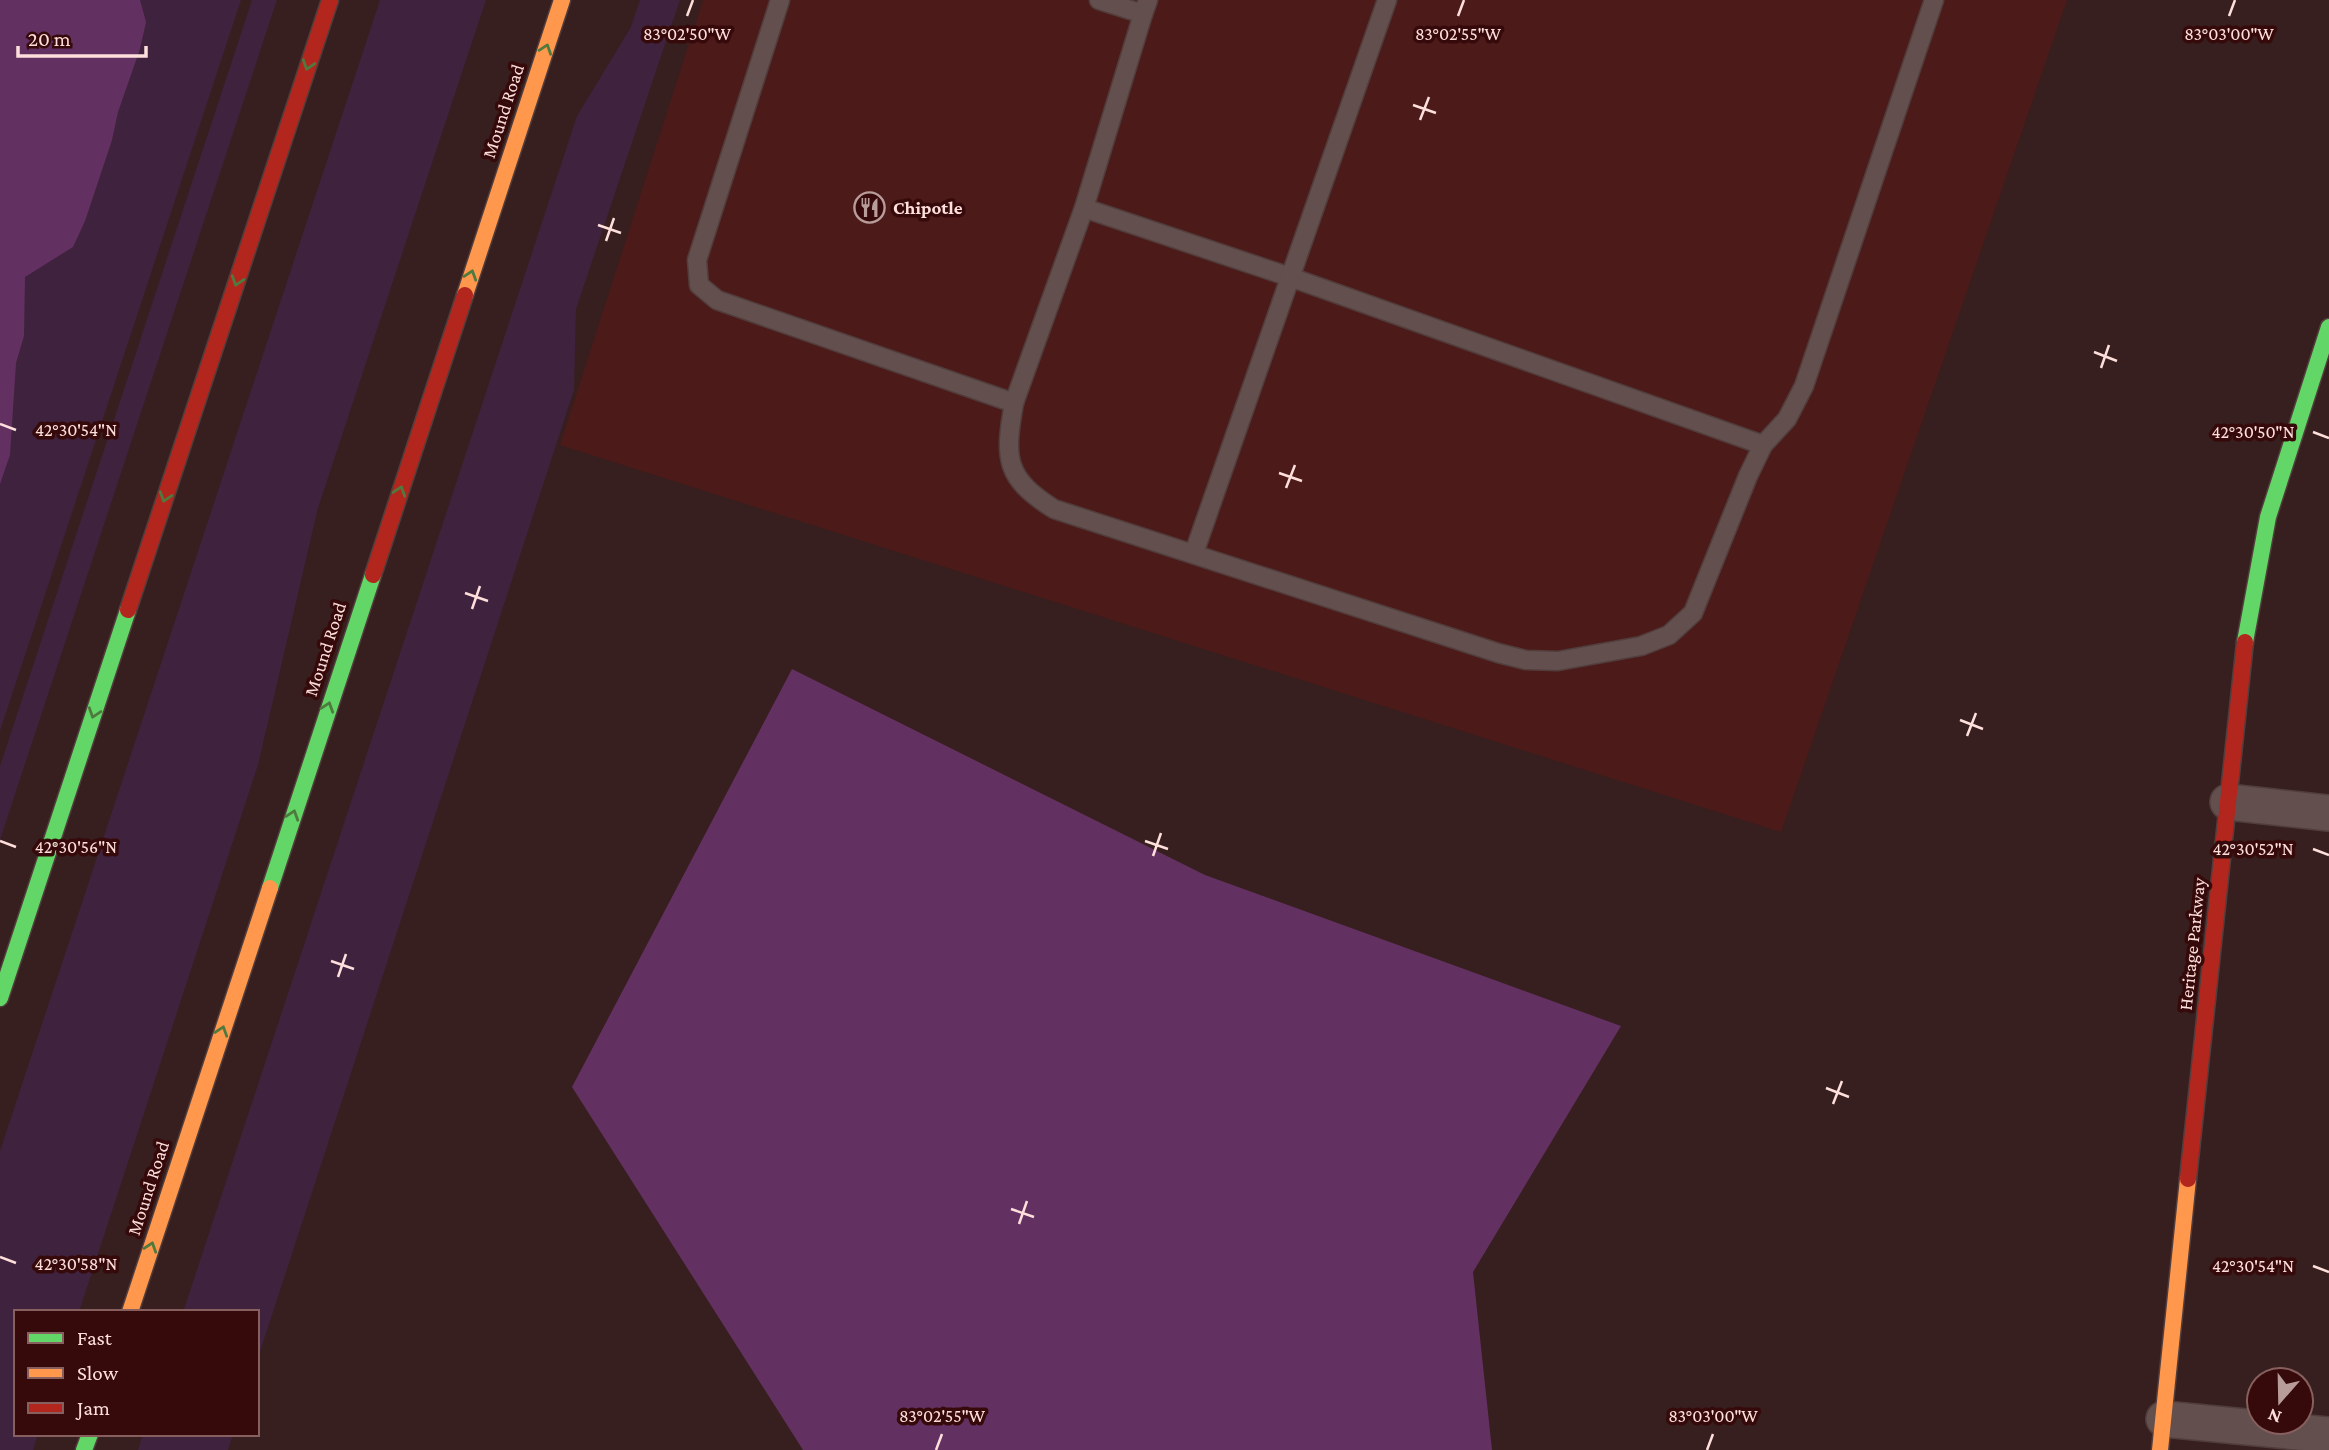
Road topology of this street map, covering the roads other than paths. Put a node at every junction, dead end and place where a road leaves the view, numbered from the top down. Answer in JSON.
{"nodes":[{"id":1,"x":330,"y":0,"type":"edge"},
{"id":2,"x":562,"y":0,"type":"edge"},
{"id":3,"x":780,"y":0,"type":"edge"},
{"id":4,"x":1099,"y":0,"type":"edge"},
{"id":5,"x":1387,"y":0,"type":"edge"},
{"id":6,"x":1934,"y":0,"type":"edge"},
{"id":7,"x":1146,"y":7,"type":"edge"},
{"id":8,"x":1084,"y":208,"type":"junction"},
{"id":9,"x":1290,"y":277,"type":"junction"},
{"id":10,"x":2329,"y":327,"type":"edge"},
{"id":11,"x":1014,"y":404,"type":"junction"},
{"id":12,"x":1763,"y":445,"type":"junction"},
{"id":13,"x":1194,"y":553,"type":"junction"},
{"id":14,"x":2228,"y":802,"type":"junction"},
{"id":15,"x":2329,"y":813,"type":"edge"},
{"id":16,"x":0,"y":998,"type":"edge"},
{"id":17,"x":131,"y":1310,"type":"edge"},
{"id":18,"x":2162,"y":1435,"type":"edge"},
{"id":19,"x":2329,"y":1435,"type":"edge"}],
"edges":[{"from":1,"to":16,"type":"main road","one_way":true},
{"from":17,"to":2,"type":"main road","name":"Mound Road","one_way":true},
{"from":3,"to":11,"type":"lane"},
{"from":4,"to":7,"type":"lane"},
{"from":5,"to":9,"type":"lane"},
{"from":6,"to":12,"type":"lane"},
{"from":7,"to":8,"type":"lane"},
{"from":8,"to":9,"type":"lane"},
{"from":8,"to":11,"type":"lane"},
{"from":9,"to":12,"type":"lane"},
{"from":9,"to":13,"type":"lane"},
{"from":10,"to":14,"type":"main road","name":"Heritage Parkway"},
{"from":11,"to":13,"type":"lane"},
{"from":12,"to":13,"type":"lane"},
{"from":14,"to":15,"type":"street"},
{"from":14,"to":18,"type":"main road","name":"Heritage Parkway"},
{"from":18,"to":19,"type":"street"}]}
